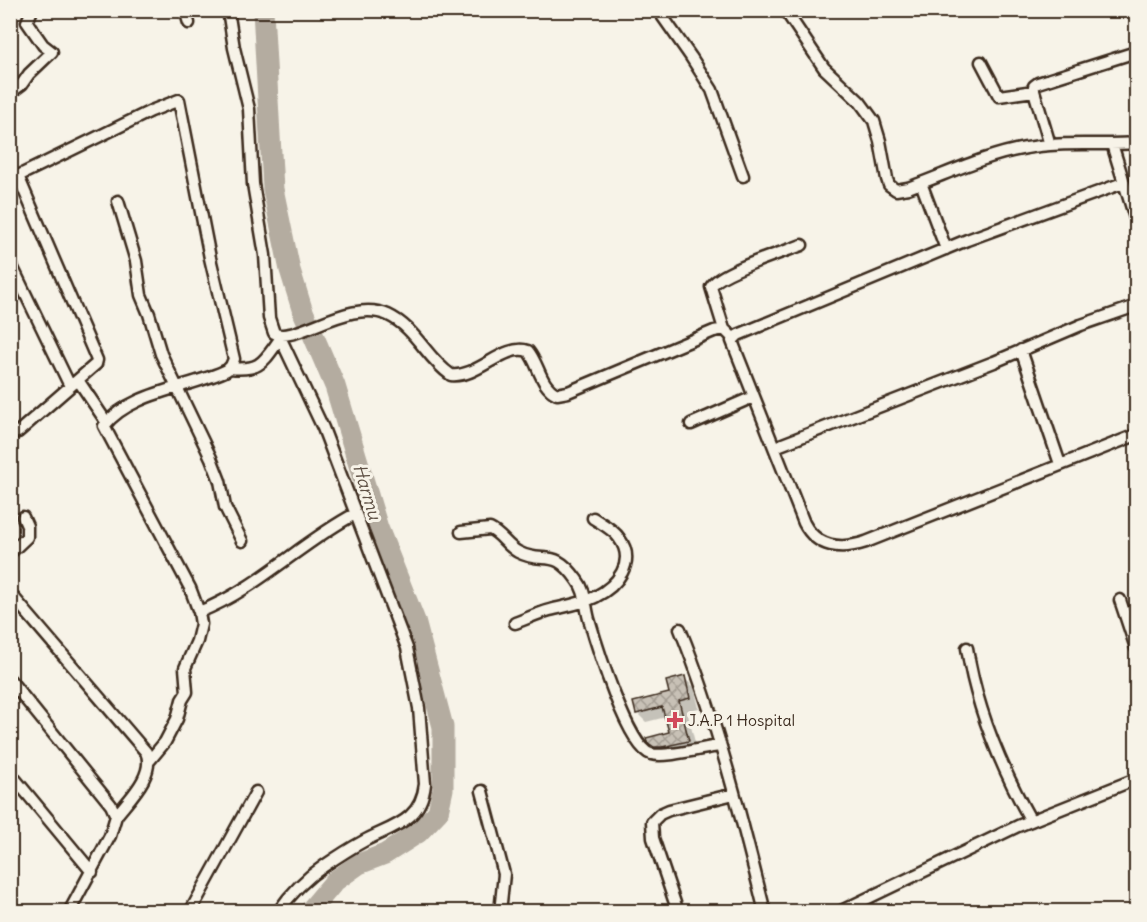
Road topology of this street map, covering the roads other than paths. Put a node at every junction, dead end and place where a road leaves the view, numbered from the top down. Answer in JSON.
{"nodes":[{"id":1,"x":32,"y":10,"type":"edge"},
{"id":2,"x":185,"y":10,"type":"edge"},
{"id":3,"x":228,"y":10,"type":"edge"},
{"id":4,"x":658,"y":10,"type":"edge"},
{"id":5,"x":785,"y":10,"type":"edge"},
{"id":6,"x":189,"y":23,"type":"dead end"},
{"id":7,"x":1137,"y":52,"type":"edge"},
{"id":8,"x":981,"y":62,"type":"dead end"},
{"id":9,"x":1034,"y":91,"type":"junction"},
{"id":10,"x":10,"y":93,"type":"edge"},
{"id":11,"x":1137,"y":143,"type":"edge"},
{"id":12,"x":1112,"y":144,"type":"junction"},
{"id":13,"x":1050,"y":145,"type":"junction"},
{"id":14,"x":743,"y":176,"type":"dead end"},
{"id":15,"x":14,"y":177,"type":"edge"},
{"id":16,"x":921,"y":183,"type":"junction"},
{"id":17,"x":1123,"y":183,"type":"junction"},
{"id":18,"x":118,"y":201,"type":"dead end"},
{"id":19,"x":1137,"y":220,"type":"edge"},
{"id":20,"x":801,"y":244,"type":"dead end"},
{"id":21,"x":946,"y":249,"type":"junction"},
{"id":22,"x":10,"y":262,"type":"edge"},
{"id":23,"x":1137,"y":306,"type":"edge"},
{"id":24,"x":724,"y":330,"type":"junction"},
{"id":25,"x":279,"y":337,"type":"junction"},
{"id":26,"x":733,"y":338,"type":"junction"},
{"id":27,"x":1021,"y":350,"type":"junction"},
{"id":28,"x":230,"y":368,"type":"junction"},
{"id":29,"x":74,"y":383,"type":"junction"},
{"id":30,"x":176,"y":388,"type":"junction"},
{"id":31,"x":753,"y":397,"type":"junction"},
{"id":32,"x":107,"y":423,"type":"junction"},
{"id":33,"x":691,"y":424,"type":"dead end"},
{"id":34,"x":10,"y":434,"type":"edge"},
{"id":35,"x":1137,"y":435,"type":"edge"},
{"id":36,"x":775,"y":447,"type":"junction"},
{"id":37,"x":1060,"y":464,"type":"junction"},
{"id":38,"x":355,"y":514,"type":"junction"},
{"id":39,"x":23,"y":517,"type":"dead end"},
{"id":40,"x":593,"y":518,"type":"dead end"},
{"id":41,"x":461,"y":532,"type":"dead end"},
{"id":42,"x":242,"y":541,"type":"dead end"},
{"id":43,"x":10,"y":553,"type":"edge"},
{"id":44,"x":10,"y":593,"type":"edge"},
{"id":45,"x":1120,"y":600,"type":"dead end"},
{"id":46,"x":585,"y":601,"type":"junction"},
{"id":47,"x":200,"y":612,"type":"junction"},
{"id":48,"x":515,"y":623,"type":"dead end"},
{"id":49,"x":680,"y":629,"type":"dead end"},
{"id":50,"x":1136,"y":642,"type":"edge"},
{"id":51,"x":966,"y":648,"type":"dead end"},
{"id":52,"x":10,"y":680,"type":"edge"},
{"id":53,"x":720,"y":746,"type":"junction"},
{"id":54,"x":150,"y":760,"type":"junction"},
{"id":55,"x":10,"y":774,"type":"edge"},
{"id":56,"x":1137,"y":779,"type":"edge"},
{"id":57,"x":482,"y":791,"type":"dead end"},
{"id":58,"x":256,"y":792,"type":"dead end"},
{"id":59,"x":734,"y":794,"type":"junction"},
{"id":60,"x":116,"y":816,"type":"junction"},
{"id":61,"x":1031,"y":821,"type":"junction"},
{"id":62,"x":92,"y":872,"type":"junction"},
{"id":63,"x":69,"y":912,"type":"edge"},
{"id":64,"x":190,"y":912,"type":"edge"},
{"id":65,"x":278,"y":912,"type":"edge"},
{"id":66,"x":500,"y":912,"type":"edge"},
{"id":67,"x":678,"y":912,"type":"edge"},
{"id":68,"x":765,"y":912,"type":"edge"},
{"id":69,"x":839,"y":912,"type":"edge"}],
"edges":[{"from":1,"to":10,"type":"street"},
{"from":2,"to":6,"type":"street"},
{"from":3,"to":25,"type":"street"},
{"from":4,"to":14,"type":"street"},
{"from":5,"to":16,"type":"street"},
{"from":7,"to":9,"type":"street"},
{"from":8,"to":9,"type":"street"},
{"from":9,"to":13,"type":"street"},
{"from":11,"to":12,"type":"street"},
{"from":12,"to":13,"type":"street"},
{"from":12,"to":17,"type":"street"},
{"from":13,"to":16,"type":"street"},
{"from":15,"to":28,"type":"street"},
{"from":15,"to":29,"type":"street"},
{"from":16,"to":21,"type":"street"},
{"from":17,"to":19,"type":"street"},
{"from":17,"to":21,"type":"street"},
{"from":18,"to":30,"type":"street"},
{"from":20,"to":24,"type":"street"},
{"from":21,"to":26,"type":"street"},
{"from":22,"to":29,"type":"street"},
{"from":23,"to":27,"type":"street"},
{"from":24,"to":25,"type":"street"},
{"from":24,"to":26,"type":"street"},
{"from":25,"to":28,"type":"street"},
{"from":25,"to":38,"type":"street"},
{"from":26,"to":31,"type":"street"},
{"from":27,"to":36,"type":"street"},
{"from":27,"to":37,"type":"street"},
{"from":28,"to":30,"type":"street"},
{"from":29,"to":32,"type":"street"},
{"from":29,"to":34,"type":"street"},
{"from":30,"to":32,"type":"street"},
{"from":30,"to":42,"type":"street"},
{"from":31,"to":33,"type":"street"},
{"from":31,"to":36,"type":"street"},
{"from":32,"to":47,"type":"street"},
{"from":35,"to":37,"type":"street"},
{"from":36,"to":37,"type":"street"},
{"from":38,"to":47,"type":"street"},
{"from":38,"to":65,"type":"street"},
{"from":39,"to":43,"type":"street"},
{"from":40,"to":46,"type":"street"},
{"from":41,"to":46,"type":"street"},
{"from":44,"to":54,"type":"street"},
{"from":45,"to":50,"type":"street"},
{"from":46,"to":48,"type":"street"},
{"from":46,"to":53,"type":"street"},
{"from":47,"to":54,"type":"street"},
{"from":49,"to":53,"type":"street"},
{"from":51,"to":61,"type":"street"},
{"from":52,"to":60,"type":"street"},
{"from":53,"to":59,"type":"street"},
{"from":54,"to":60,"type":"street"},
{"from":55,"to":62,"type":"street"},
{"from":56,"to":61,"type":"street"},
{"from":57,"to":66,"type":"street"},
{"from":58,"to":64,"type":"street"},
{"from":59,"to":67,"type":"street"},
{"from":59,"to":68,"type":"street"},
{"from":60,"to":62,"type":"street"},
{"from":61,"to":69,"type":"street"},
{"from":62,"to":63,"type":"street"}]}
